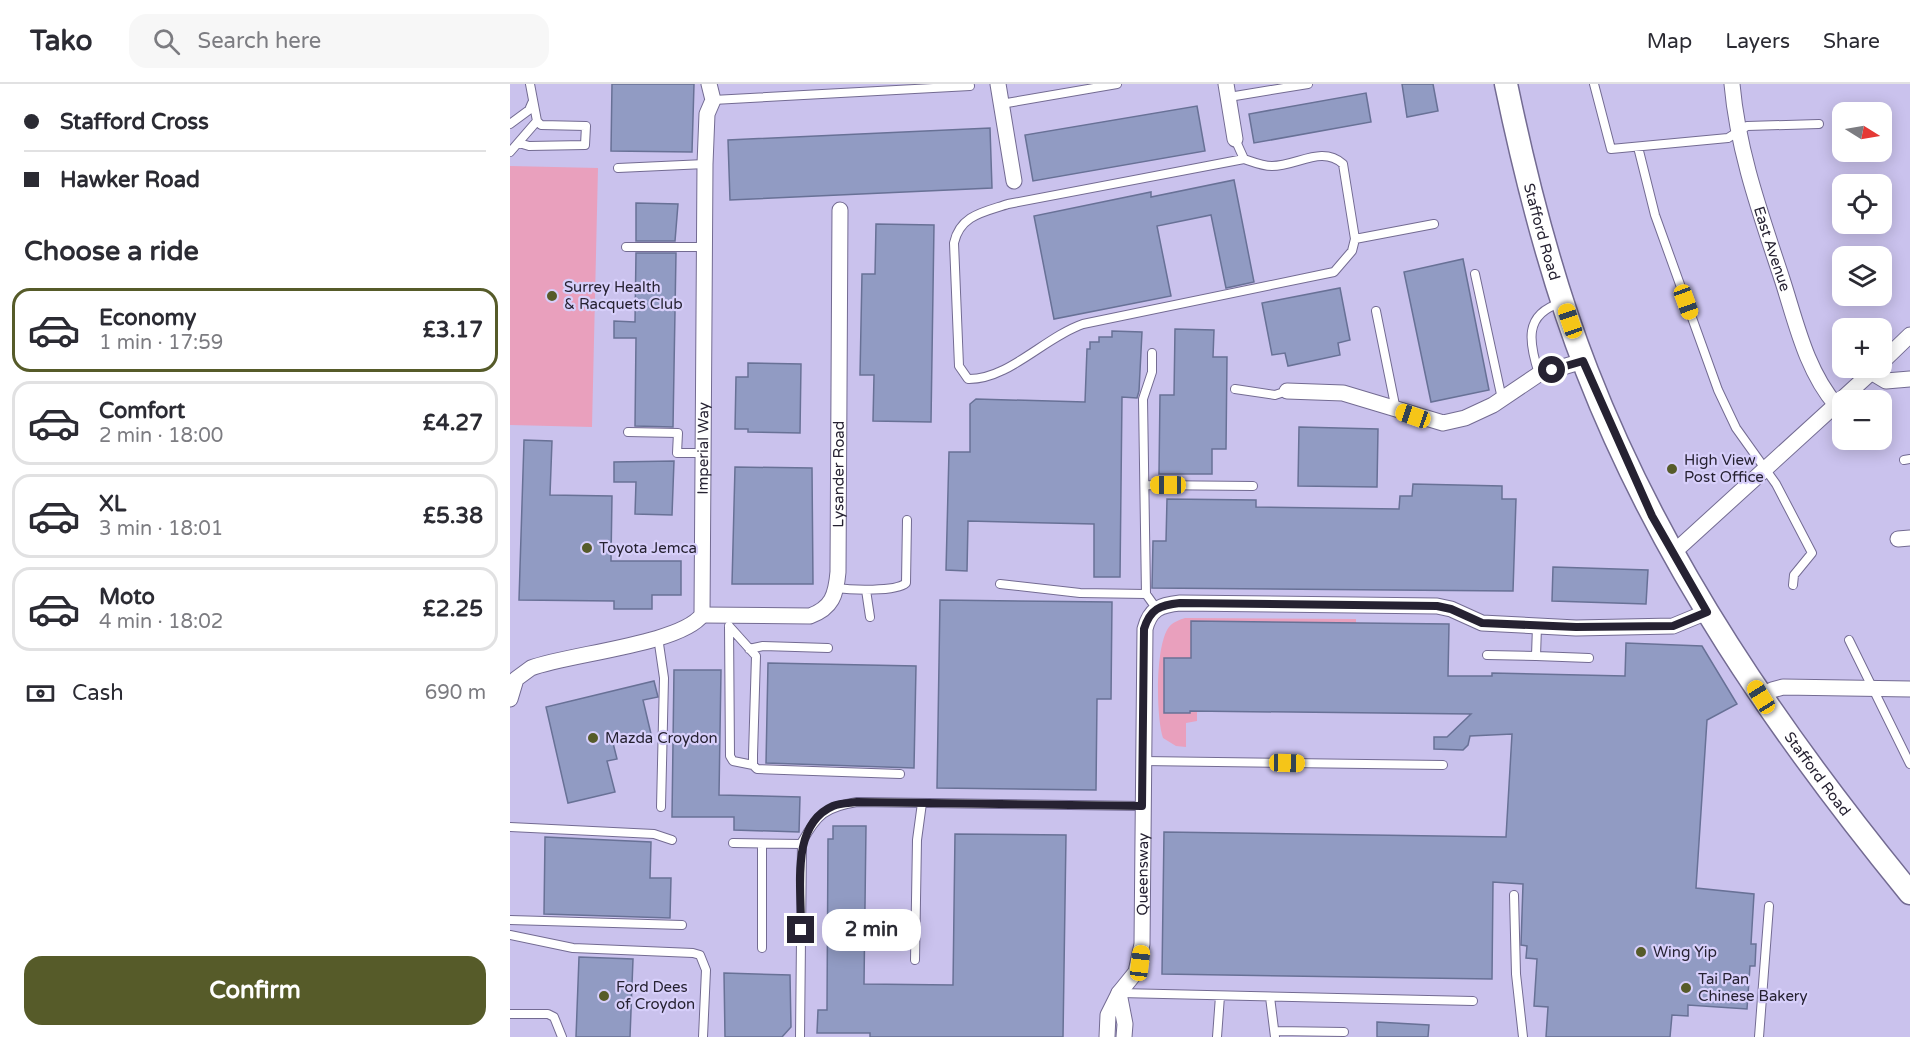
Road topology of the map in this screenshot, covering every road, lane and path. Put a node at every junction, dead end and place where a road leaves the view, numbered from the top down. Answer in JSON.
{"nodes":[{"id":1,"x":530,"y":84,"type":"edge"},
{"id":2,"x":710,"y":84,"type":"edge"},
{"id":3,"x":998,"y":84,"type":"edge"},
{"id":4,"x":1117,"y":84,"type":"edge"},
{"id":5,"x":1308,"y":84,"type":"edge"},
{"id":6,"x":1506,"y":84,"type":"edge"},
{"id":7,"x":1594,"y":84,"type":"edge"},
{"id":8,"x":1732,"y":84,"type":"edge"},
{"id":9,"x":970,"y":86,"type":"dead end"},
{"id":10,"x":1227,"y":91,"type":"edge"},
{"id":11,"x":713,"y":100,"type":"junction"},
{"id":12,"x":532,"y":103,"type":"junction"},
{"id":13,"x":1001,"y":104,"type":"junction"},
{"id":14,"x":537,"y":121,"type":"junction"},
{"id":15,"x":510,"y":124,"type":"edge"},
{"id":16,"x":1818,"y":124,"type":"dead end"},
{"id":17,"x":1737,"y":133,"type":"junction"},
{"id":18,"x":1235,"y":139,"type":"joint"},
{"id":19,"x":519,"y":143,"type":"junction"},
{"id":20,"x":1638,"y":147,"type":"junction"},
{"id":21,"x":510,"y":152,"type":"edge"},
{"id":22,"x":1244,"y":159,"type":"junction"},
{"id":23,"x":705,"y":164,"type":"junction"},
{"id":24,"x":618,"y":168,"type":"dead end"},
{"id":25,"x":1014,"y":181,"type":"dead end"},
{"id":26,"x":840,"y":210,"type":"dead end"},
{"id":27,"x":1434,"y":224,"type":"dead end"},
{"id":28,"x":1354,"y":239,"type":"junction"},
{"id":29,"x":626,"y":247,"type":"dead end"},
{"id":30,"x":704,"y":247,"type":"junction"},
{"id":31,"x":1474,"y":274,"type":"dead end"},
{"id":32,"x":1563,"y":302,"type":"junction"},
{"id":33,"x":1376,"y":311,"type":"dead end"},
{"id":34,"x":1910,"y":335,"type":"edge"},
{"id":35,"x":1892,"y":352,"type":"edge"},
{"id":36,"x":1152,"y":353,"type":"dead end"},
{"id":37,"x":1583,"y":361,"type":"junction"},
{"id":38,"x":1539,"y":374,"type":"junction"},
{"id":39,"x":1864,"y":378,"type":"edge"},
{"id":40,"x":1884,"y":378,"type":"edge"},
{"id":41,"x":1910,"y":380,"type":"edge"},
{"id":42,"x":1235,"y":389,"type":"dead end"},
{"id":43,"x":1852,"y":390,"type":"edge"},
{"id":44,"x":1287,"y":391,"type":"joint"},
{"id":45,"x":1502,"y":399,"type":"junction"},
{"id":46,"x":1832,"y":400,"type":"edge"},
{"id":47,"x":1832,"y":409,"type":"edge"},
{"id":48,"x":1396,"y":410,"type":"junction"},
{"id":49,"x":628,"y":432,"type":"dead end"},
{"id":50,"x":703,"y":453,"type":"junction"},
{"id":51,"x":1766,"y":470,"type":"junction"},
{"id":52,"x":1146,"y":485,"type":"junction"},
{"id":53,"x":1253,"y":486,"type":"dead end"},
{"id":54,"x":907,"y":520,"type":"dead end"},
{"id":55,"x":1673,"y":553,"type":"junction"},
{"id":56,"x":1000,"y":584,"type":"dead end"},
{"id":57,"x":1793,"y":585,"type":"dead end"},
{"id":58,"x":836,"y":588,"type":"junction"},
{"id":59,"x":866,"y":591,"type":"junction"},
{"id":60,"x":1146,"y":594,"type":"junction"},
{"id":61,"x":1156,"y":608,"type":"junction"},
{"id":62,"x":1707,"y":612,"type":"junction"},
{"id":63,"x":702,"y":615,"type":"junction"},
{"id":64,"x":870,"y":617,"type":"dead end"},
{"id":65,"x":729,"y":621,"type":"junction"},
{"id":66,"x":1537,"y":626,"type":"junction"},
{"id":67,"x":658,"y":637,"type":"junction"},
{"id":68,"x":1849,"y":640,"type":"dead end"},
{"id":69,"x":828,"y":648,"type":"dead end"},
{"id":70,"x":749,"y":650,"type":"junction"},
{"id":71,"x":1487,"y":655,"type":"dead end"},
{"id":72,"x":1536,"y":656,"type":"junction"},
{"id":73,"x":1589,"y":658,"type":"dead end"},
{"id":74,"x":513,"y":677,"type":"edge"},
{"id":75,"x":1872,"y":689,"type":"junction"},
{"id":76,"x":1910,"y":689,"type":"edge"},
{"id":77,"x":1761,"y":697,"type":"junction"},
{"id":78,"x":510,"y":699,"type":"edge"},
{"id":79,"x":1142,"y":761,"type":"junction"},
{"id":80,"x":1910,"y":764,"type":"edge"},
{"id":81,"x":753,"y":765,"type":"junction"},
{"id":82,"x":1443,"y":765,"type":"dead end"},
{"id":83,"x":900,"y":774,"type":"dead end"},
{"id":84,"x":922,"y":803,"type":"junction"},
{"id":85,"x":1142,"y":806,"type":"junction"},
{"id":86,"x":661,"y":807,"type":"dead end"},
{"id":87,"x":510,"y":827,"type":"edge"},
{"id":88,"x":672,"y":840,"type":"dead end"},
{"id":89,"x":733,"y":843,"type":"dead end"},
{"id":90,"x":762,"y":844,"type":"junction"},
{"id":91,"x":802,"y":844,"type":"junction"},
{"id":92,"x":1910,"y":893,"type":"edge"},
{"id":93,"x":1514,"y":895,"type":"dead end"},
{"id":94,"x":1769,"y":906,"type":"dead end"},
{"id":95,"x":510,"y":920,"type":"edge"},
{"id":96,"x":682,"y":925,"type":"dead end"},
{"id":97,"x":510,"y":935,"type":"edge"},
{"id":98,"x":762,"y":948,"type":"dead end"},
{"id":99,"x":915,"y":960,"type":"dead end"},
{"id":100,"x":1119,"y":993,"type":"junction"},
{"id":101,"x":1220,"y":996,"type":"junction"},
{"id":102,"x":1270,"y":997,"type":"junction"},
{"id":103,"x":1473,"y":1001,"type":"dead end"},
{"id":104,"x":510,"y":1014,"type":"edge"},
{"id":105,"x":1344,"y":1032,"type":"dead end"},
{"id":106,"x":1275,"y":1034,"type":"edge"},
{"id":107,"x":562,"y":1037,"type":"edge"},
{"id":108,"x":703,"y":1037,"type":"edge"},
{"id":109,"x":800,"y":1037,"type":"edge"},
{"id":110,"x":1107,"y":1037,"type":"edge"},
{"id":111,"x":1124,"y":1037,"type":"edge"},
{"id":112,"x":1216,"y":1037,"type":"edge"},
{"id":113,"x":1523,"y":1037,"type":"edge"},
{"id":114,"x":1758,"y":1037,"type":"edge"}],
"edges":[{"from":1,"to":12,"type":"lane"},
{"from":2,"to":11,"type":"street","name":"Imperial Way"},
{"from":3,"to":13,"type":"street"},
{"from":4,"to":13,"type":"lane"},
{"from":5,"to":10,"type":"lane"},
{"from":6,"to":32,"type":"main road","name":"Stafford Road"},
{"from":7,"to":20,"type":"lane"},
{"from":8,"to":17,"type":"street","name":"East Avenue"},
{"from":9,"to":11,"type":"lane"},
{"from":10,"to":18,"type":"street"},
{"from":11,"to":23,"type":"street","name":"Imperial Way"},
{"from":12,"to":14,"type":"lane"},
{"from":12,"to":15,"type":"lane"},
{"from":13,"to":25,"type":"street"},
{"from":14,"to":19,"type":"lane"},
{"from":14,"to":19,"type":"lane"},
{"from":16,"to":17,"type":"lane"},
{"from":17,"to":20,"type":"lane"},
{"from":17,"to":46,"type":"street","name":"East Avenue"},
{"from":18,"to":22,"type":"lane"},
{"from":19,"to":21,"type":"lane"},
{"from":20,"to":51,"type":"lane"},
{"from":22,"to":28,"type":"lane"},
{"from":22,"to":28,"type":"lane"},
{"from":23,"to":24,"type":"lane"},
{"from":23,"to":30,"type":"street","name":"Imperial Way"},
{"from":26,"to":58,"type":"street","name":"Lysander Road"},
{"from":27,"to":28,"type":"lane"},
{"from":29,"to":30,"type":"lane"},
{"from":30,"to":50,"type":"street","name":"Imperial Way"},
{"from":31,"to":45,"type":"lane"},
{"from":32,"to":37,"type":"main road","name":"Stafford Road"},
{"from":32,"to":38,"type":"lane"},
{"from":33,"to":48,"type":"lane"},
{"from":34,"to":35,"type":"street"},
{"from":36,"to":52,"type":"lane"},
{"from":37,"to":38,"type":"street"},
{"from":37,"to":55,"type":"main road","name":"Stafford Road"},
{"from":38,"to":45,"type":"street"},
{"from":39,"to":43,"type":"street"},
{"from":40,"to":41,"type":"street"},
{"from":42,"to":44,"type":"lane"},
{"from":44,"to":48,"type":"street"},
{"from":45,"to":48,"type":"street"},
{"from":47,"to":51,"type":"street"},
{"from":49,"to":50,"type":"lane"},
{"from":50,"to":63,"type":"street","name":"Imperial Way"},
{"from":51,"to":55,"type":"street"},
{"from":51,"to":57,"type":"lane"},
{"from":52,"to":53,"type":"lane"},
{"from":52,"to":60,"type":"lane"},
{"from":54,"to":59,"type":"lane"},
{"from":55,"to":62,"type":"main road","name":"Stafford Road"},
{"from":56,"to":60,"type":"lane"},
{"from":58,"to":59,"type":"lane"},
{"from":58,"to":65,"type":"street"},
{"from":59,"to":64,"type":"lane"},
{"from":60,"to":61,"type":"lane"},
{"from":61,"to":66,"type":"street"},
{"from":61,"to":79,"type":"street","name":"Queensway"},
{"from":62,"to":66,"type":"street"},
{"from":62,"to":77,"type":"main road","name":"Stafford Road"},
{"from":63,"to":65,"type":"street"},
{"from":63,"to":67,"type":"street"},
{"from":65,"to":70,"type":"lane"},
{"from":65,"to":81,"type":"lane"},
{"from":66,"to":72,"type":"lane"},
{"from":67,"to":74,"type":"street"},
{"from":67,"to":86,"type":"lane"},
{"from":68,"to":75,"type":"lane"},
{"from":69,"to":70,"type":"lane"},
{"from":70,"to":81,"type":"lane"},
{"from":71,"to":72,"type":"lane"},
{"from":72,"to":73,"type":"lane"},
{"from":74,"to":78,"type":"street"},
{"from":75,"to":76,"type":"street"},
{"from":75,"to":77,"type":"street"},
{"from":75,"to":80,"type":"lane"},
{"from":77,"to":92,"type":"main road","name":"Stafford Road"},
{"from":79,"to":82,"type":"lane"},
{"from":79,"to":85,"type":"street","name":"Queensway"},
{"from":81,"to":83,"type":"lane"},
{"from":84,"to":85,"type":"lane"},
{"from":84,"to":91,"type":"lane"},
{"from":84,"to":99,"type":"lane"},
{"from":85,"to":100,"type":"street","name":"Queensway"},
{"from":87,"to":88,"type":"lane"},
{"from":89,"to":90,"type":"lane"},
{"from":90,"to":91,"type":"lane"},
{"from":90,"to":98,"type":"lane"},
{"from":91,"to":109,"type":"lane"},
{"from":93,"to":113,"type":"lane"},
{"from":94,"to":114,"type":"lane"},
{"from":95,"to":96,"type":"lane"},
{"from":97,"to":108,"type":"lane"},
{"from":100,"to":101,"type":"lane"},
{"from":100,"to":110,"type":"street","name":"Queensway"},
{"from":100,"to":111,"type":"street"},
{"from":101,"to":102,"type":"lane"},
{"from":101,"to":112,"type":"lane"},
{"from":102,"to":103,"type":"lane"},
{"from":102,"to":106,"type":"lane"},
{"from":104,"to":107,"type":"lane"},
{"from":105,"to":106,"type":"lane"}]}
